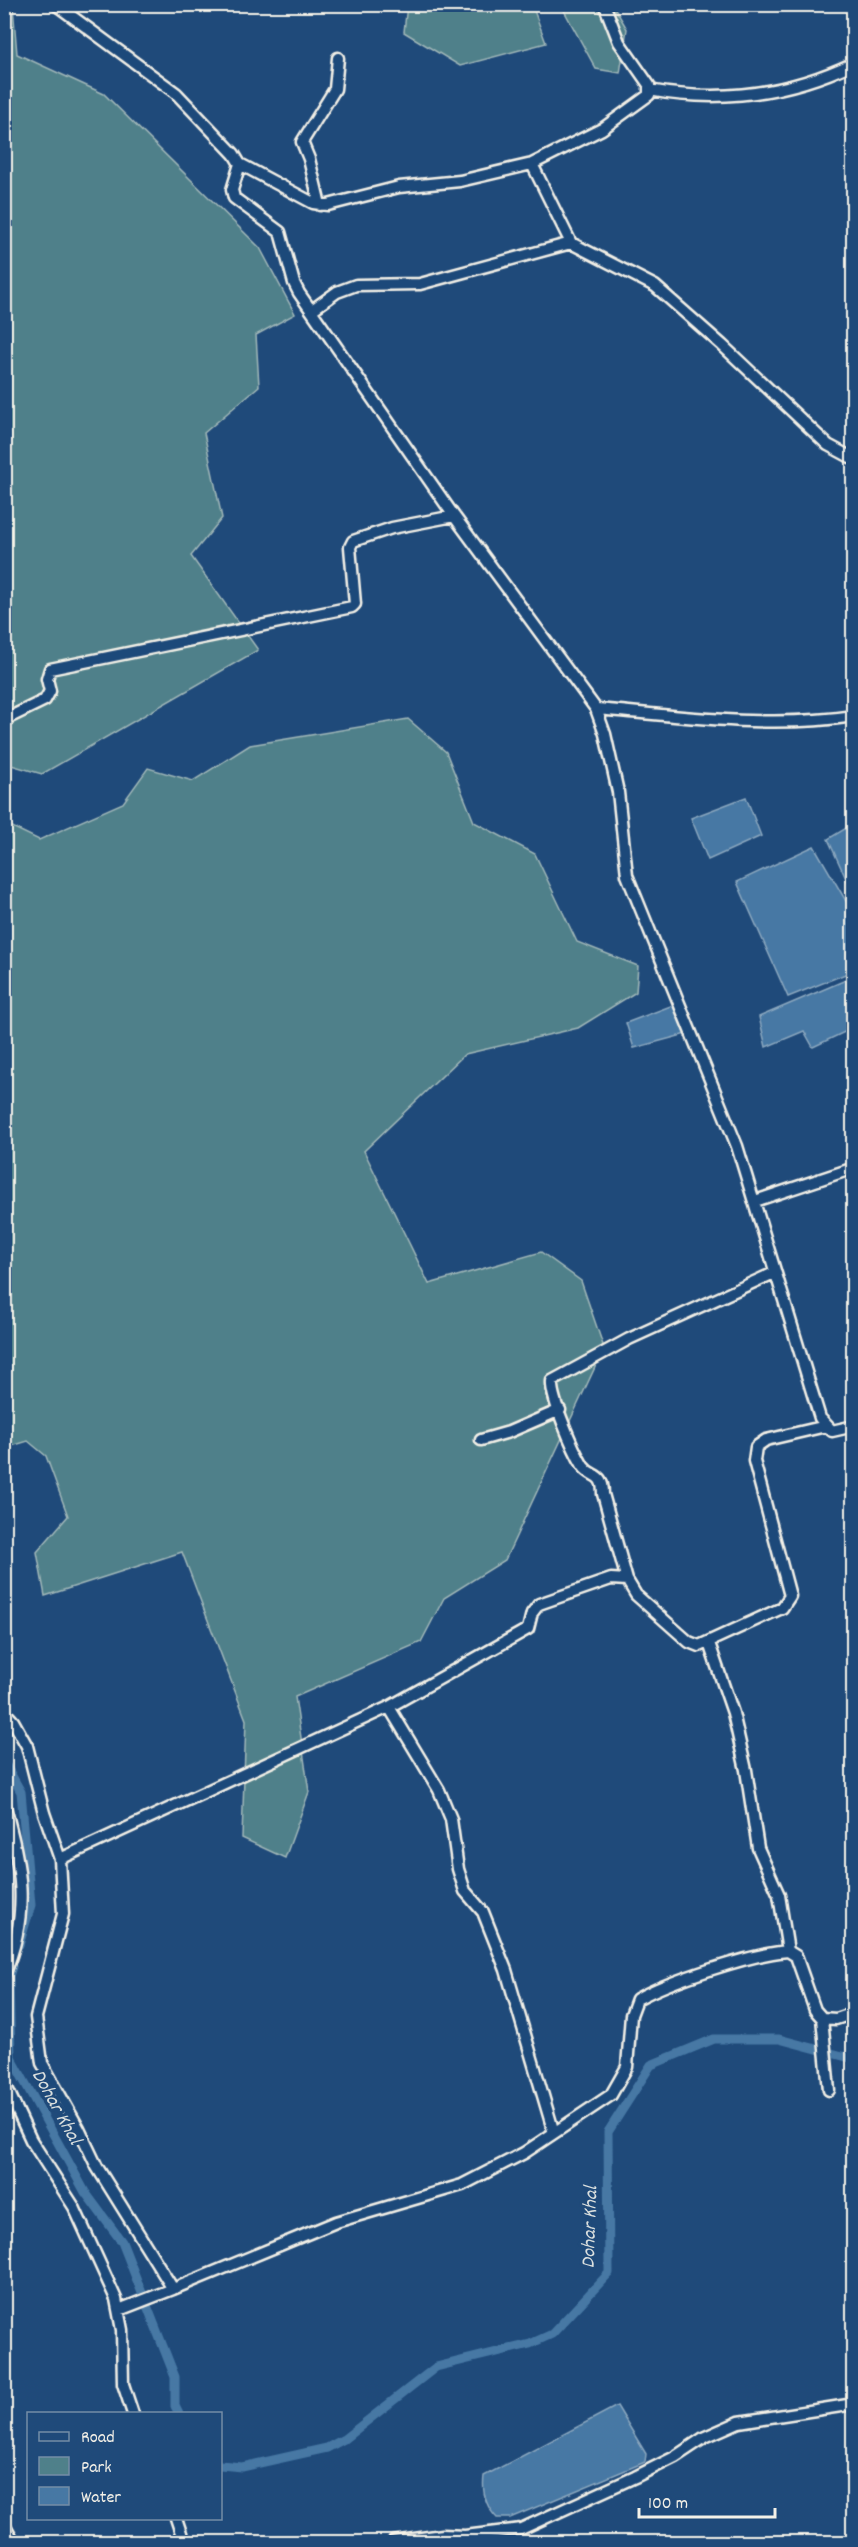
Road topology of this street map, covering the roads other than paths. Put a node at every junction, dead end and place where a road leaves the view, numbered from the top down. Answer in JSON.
{"nodes":[{"id":1,"x":55,"y":4,"type":"edge"},
{"id":2,"x":604,"y":4,"type":"edge"},
{"id":3,"x":338,"y":58,"type":"dead end"},
{"id":4,"x":854,"y":63,"type":"edge"},
{"id":5,"x":649,"y":90,"type":"junction"},
{"id":6,"x":240,"y":164,"type":"junction"},
{"id":7,"x":532,"y":164,"type":"junction"},
{"id":8,"x":320,"y":204,"type":"junction"},
{"id":9,"x":571,"y":243,"type":"junction"},
{"id":10,"x":312,"y":310,"type":"junction"},
{"id":11,"x":854,"y":459,"type":"edge"},
{"id":12,"x":454,"y":516,"type":"junction"},
{"id":13,"x":596,"y":709,"type":"junction"},
{"id":14,"x":854,"y":716,"type":"edge"},
{"id":15,"x":4,"y":720,"type":"edge"},
{"id":16,"x":854,"y":1168,"type":"edge"},
{"id":17,"x":755,"y":1201,"type":"junction"},
{"id":18,"x":774,"y":1273,"type":"junction"},
{"id":19,"x":560,"y":1410,"type":"junction"},
{"id":20,"x":826,"y":1426,"type":"junction"},
{"id":21,"x":854,"y":1426,"type":"edge"},
{"id":22,"x":481,"y":1440,"type":"dead end"},
{"id":23,"x":627,"y":1580,"type":"junction"},
{"id":24,"x":709,"y":1642,"type":"junction"},
{"id":25,"x":389,"y":1707,"type":"junction"},
{"id":26,"x":4,"y":1711,"type":"edge"},
{"id":27,"x":4,"y":1803,"type":"edge"},
{"id":28,"x":60,"y":1859,"type":"junction"},
{"id":29,"x":788,"y":1951,"type":"junction"},
{"id":30,"x":4,"y":1975,"type":"edge"},
{"id":31,"x":854,"y":2013,"type":"edge"},
{"id":32,"x":822,"y":2018,"type":"junction"},
{"id":33,"x":4,"y":2082,"type":"edge"},
{"id":34,"x":829,"y":2090,"type":"dead end"},
{"id":35,"x":554,"y":2133,"type":"junction"},
{"id":36,"x":173,"y":2289,"type":"junction"},
{"id":37,"x":124,"y":2308,"type":"junction"},
{"id":38,"x":854,"y":2404,"type":"edge"},
{"id":39,"x":132,"y":2412,"type":"edge"},
{"id":40,"x":177,"y":2520,"type":"edge"},
{"id":41,"x":4,"y":2524,"type":"edge"},
{"id":42,"x":14,"y":2542,"type":"edge"},
{"id":43,"x":184,"y":2542,"type":"edge"},
{"id":44,"x":393,"y":2542,"type":"edge"}],
"edges":[{"from":1,"to":6,"type":"street"},
{"from":2,"to":5,"type":"street"},
{"from":3,"to":8,"type":"street"},
{"from":4,"to":5,"type":"street"},
{"from":5,"to":7,"type":"street"},
{"from":6,"to":8,"type":"street"},
{"from":6,"to":10,"type":"street"},
{"from":7,"to":8,"type":"street"},
{"from":7,"to":9,"type":"street"},
{"from":9,"to":10,"type":"street"},
{"from":9,"to":11,"type":"street"},
{"from":10,"to":12,"type":"street"},
{"from":12,"to":13,"type":"street"},
{"from":12,"to":15,"type":"street"},
{"from":13,"to":14,"type":"street"},
{"from":13,"to":17,"type":"street"},
{"from":16,"to":17,"type":"street"},
{"from":17,"to":18,"type":"street"},
{"from":18,"to":19,"type":"street"},
{"from":18,"to":20,"type":"street"},
{"from":19,"to":22,"type":"street"},
{"from":19,"to":23,"type":"street"},
{"from":20,"to":21,"type":"street"},
{"from":20,"to":24,"type":"street"},
{"from":23,"to":24,"type":"street"},
{"from":23,"to":25,"type":"street"},
{"from":24,"to":29,"type":"street"},
{"from":25,"to":28,"type":"street"},
{"from":25,"to":35,"type":"street"},
{"from":26,"to":28,"type":"street"},
{"from":27,"to":30,"type":"street"},
{"from":28,"to":36,"type":"street"},
{"from":29,"to":32,"type":"street"},
{"from":29,"to":35,"type":"street"},
{"from":31,"to":32,"type":"street"},
{"from":32,"to":34,"type":"street"},
{"from":33,"to":37,"type":"street"},
{"from":35,"to":36,"type":"street"},
{"from":36,"to":37,"type":"street"},
{"from":37,"to":39,"type":"street"},
{"from":38,"to":44,"type":"street"},
{"from":40,"to":43,"type":"street"},
{"from":41,"to":42,"type":"street"}]}
